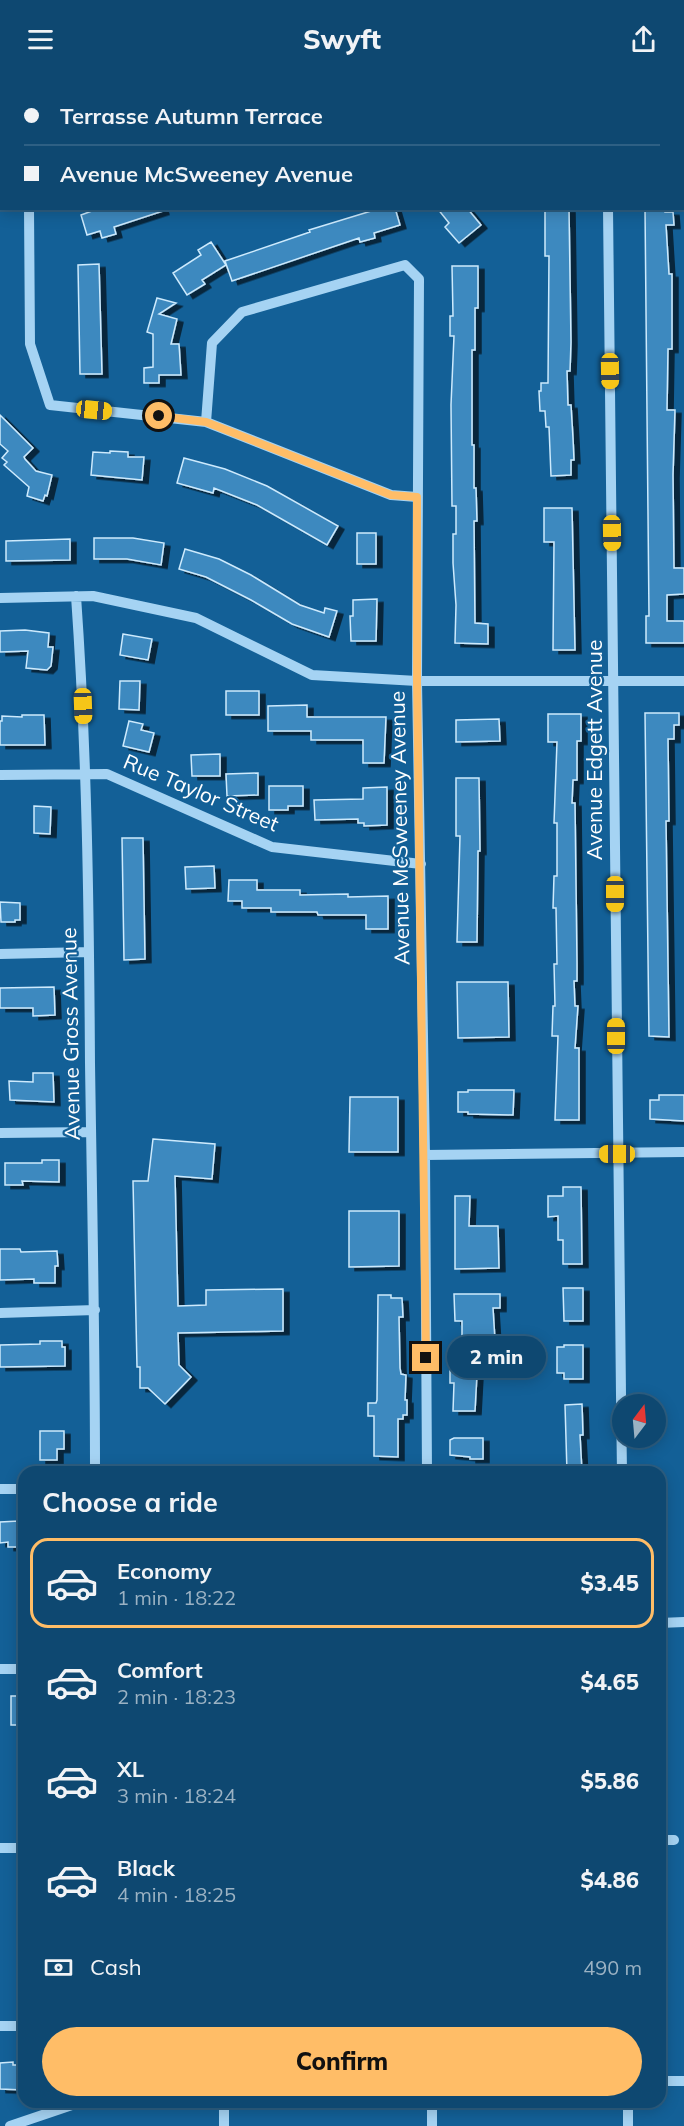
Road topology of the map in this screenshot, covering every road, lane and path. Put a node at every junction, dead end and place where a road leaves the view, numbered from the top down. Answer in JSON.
{"nodes":[{"id":1,"x":29,"y":210,"type":"edge"},
{"id":2,"x":608,"y":210,"type":"edge"},
{"id":3,"x":206,"y":422,"type":"junction"},
{"id":4,"x":417,"y":497,"type":"junction"},
{"id":5,"x":76,"y":596,"type":"junction"},
{"id":6,"x":0,"y":598,"type":"edge"},
{"id":7,"x":417,"y":681,"type":"junction"},
{"id":8,"x":684,"y":681,"type":"edge"},
{"id":9,"x":614,"y":682,"type":"junction"},
{"id":10,"x":85,"y":774,"type":"junction"},
{"id":11,"x":0,"y":775,"type":"edge"},
{"id":12,"x":421,"y":864,"type":"junction"},
{"id":13,"x":89,"y":952,"type":"junction"},
{"id":14,"x":0,"y":954,"type":"edge"},
{"id":15,"x":91,"y":1132,"type":"junction"},
{"id":16,"x":0,"y":1133,"type":"edge"},
{"id":17,"x":684,"y":1152,"type":"edge"},
{"id":18,"x":617,"y":1154,"type":"junction"},
{"id":19,"x":425,"y":1155,"type":"junction"},
{"id":20,"x":94,"y":1310,"type":"junction"},
{"id":21,"x":0,"y":1313,"type":"edge"},
{"id":22,"x":95,"y":1466,"type":"edge"},
{"id":23,"x":427,"y":1466,"type":"edge"},
{"id":24,"x":622,"y":1466,"type":"edge"},
{"id":25,"x":0,"y":1489,"type":"edge"},
{"id":26,"x":18,"y":1489,"type":"edge"},
{"id":27,"x":684,"y":1622,"type":"edge"},
{"id":28,"x":666,"y":1623,"type":"edge"},
{"id":29,"x":0,"y":1669,"type":"edge"},
{"id":30,"x":18,"y":1669,"type":"edge"},
{"id":31,"x":666,"y":1840,"type":"edge"},
{"id":32,"x":674,"y":1840,"type":"dead end"},
{"id":33,"x":0,"y":1848,"type":"edge"},
{"id":34,"x":18,"y":1848,"type":"edge"},
{"id":35,"x":0,"y":2026,"type":"edge"},
{"id":36,"x":18,"y":2026,"type":"edge"},
{"id":37,"x":666,"y":2081,"type":"edge"},
{"id":38,"x":684,"y":2081,"type":"edge"},
{"id":39,"x":63,"y":2108,"type":"edge"},
{"id":40,"x":224,"y":2108,"type":"edge"},
{"id":41,"x":432,"y":2108,"type":"edge"},
{"id":42,"x":628,"y":2108,"type":"edge"},
{"id":43,"x":9,"y":2126,"type":"edge"},
{"id":44,"x":224,"y":2126,"type":"edge"},
{"id":45,"x":432,"y":2126,"type":"edge"},
{"id":46,"x":628,"y":2126,"type":"edge"}],
"edges":[{"from":1,"to":3,"type":"street"},
{"from":2,"to":9,"type":"street","name":"Avenue Edgett Avenue"},
{"from":3,"to":4,"type":"street"},
{"from":3,"to":4,"type":"street","name":"Avenue McSweeney Avenue"},
{"from":4,"to":7,"type":"street","name":"Avenue McSweeney Avenue"},
{"from":5,"to":6,"type":"street"},
{"from":5,"to":7,"type":"street"},
{"from":5,"to":10,"type":"street","name":"Avenue Gross Avenue"},
{"from":7,"to":9,"type":"street"},
{"from":7,"to":12,"type":"street","name":"Avenue McSweeney Avenue"},
{"from":8,"to":9,"type":"street"},
{"from":9,"to":18,"type":"street","name":"Avenue Edgett Avenue"},
{"from":10,"to":11,"type":"street","name":"Rue Taylor Street"},
{"from":10,"to":12,"type":"street","name":"Rue Taylor Street"},
{"from":10,"to":13,"type":"street","name":"Avenue Gross Avenue"},
{"from":12,"to":19,"type":"street","name":"Avenue McSweeney Avenue"},
{"from":13,"to":14,"type":"street"},
{"from":13,"to":15,"type":"street","name":"Avenue Gross Avenue"},
{"from":15,"to":16,"type":"street"},
{"from":15,"to":20,"type":"street","name":"Avenue Gross Avenue"},
{"from":17,"to":18,"type":"street"},
{"from":18,"to":19,"type":"street"},
{"from":18,"to":24,"type":"street","name":"Avenue Edgett Avenue"},
{"from":19,"to":23,"type":"street","name":"Avenue McSweeney Avenue"},
{"from":20,"to":21,"type":"street"},
{"from":20,"to":22,"type":"street","name":"Avenue Gross Avenue"},
{"from":25,"to":26,"type":"street"},
{"from":27,"to":28,"type":"street"},
{"from":29,"to":30,"type":"street"},
{"from":31,"to":32,"type":"street"},
{"from":33,"to":34,"type":"street"},
{"from":35,"to":36,"type":"street"},
{"from":37,"to":38,"type":"street"},
{"from":39,"to":43,"type":"street"},
{"from":40,"to":44,"type":"street"},
{"from":41,"to":45,"type":"street"},
{"from":42,"to":46,"type":"street"}]}
